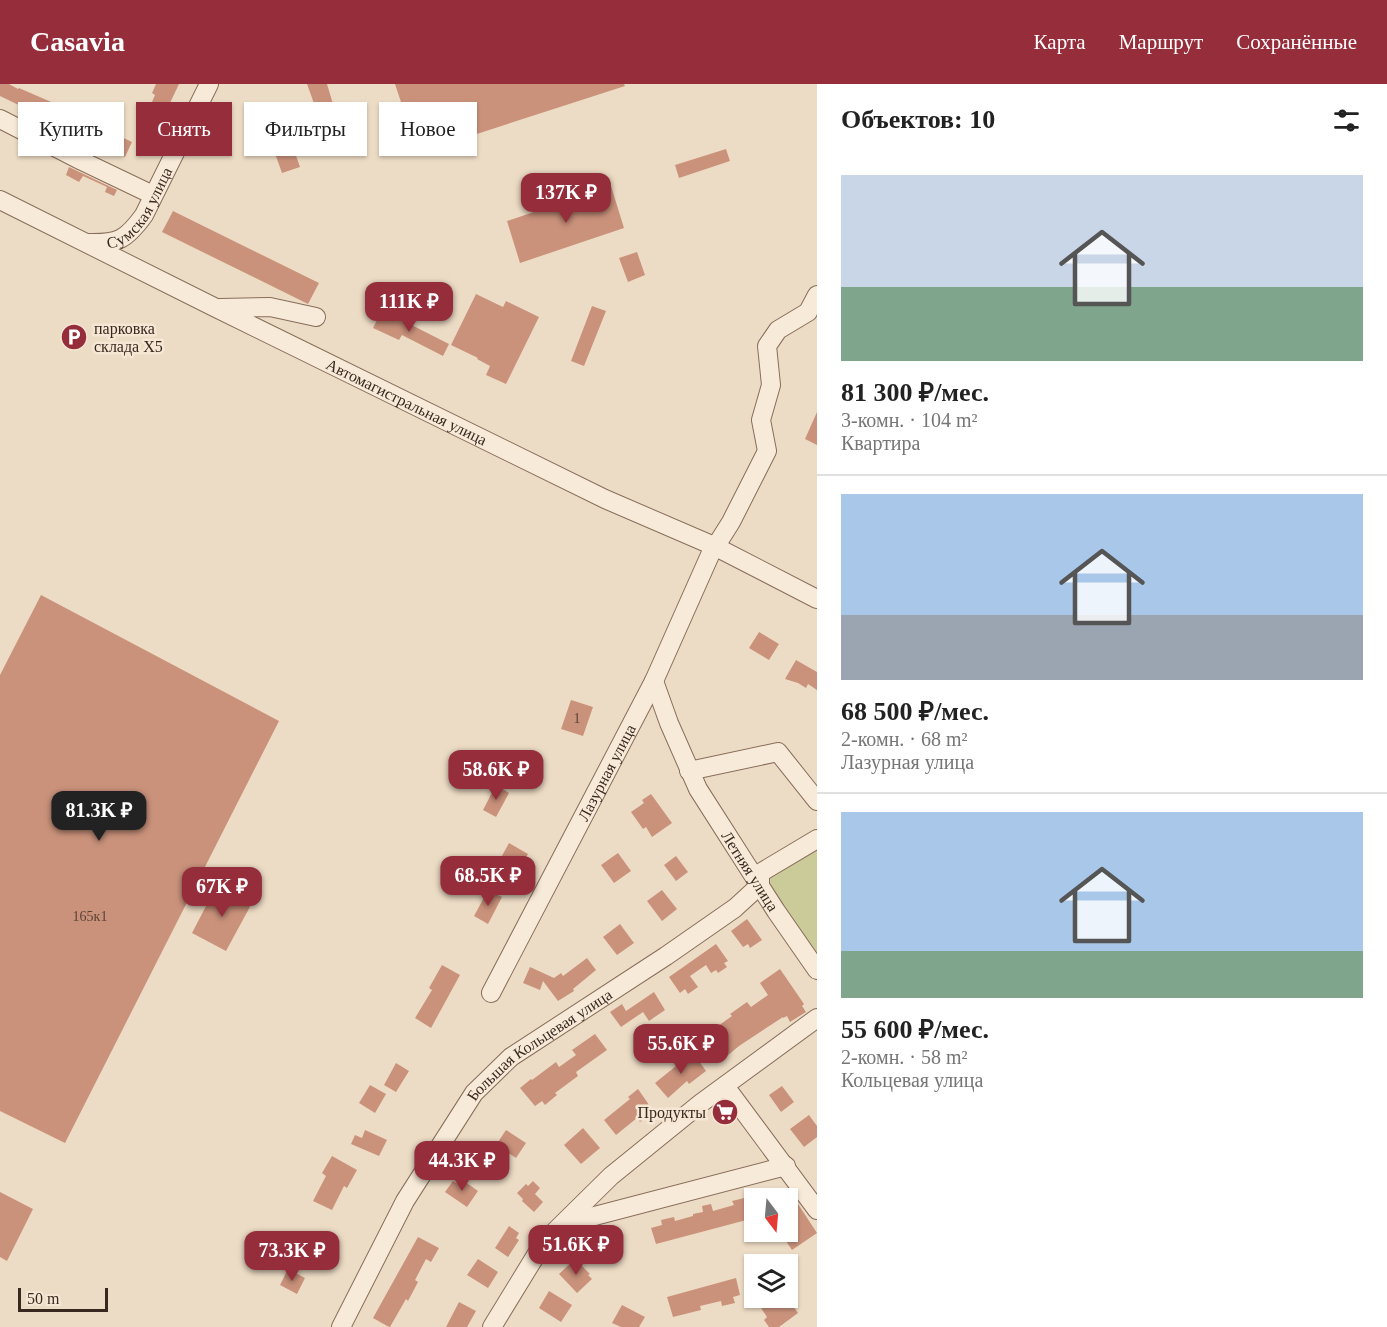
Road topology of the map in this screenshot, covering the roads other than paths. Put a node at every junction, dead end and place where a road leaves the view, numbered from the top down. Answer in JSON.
{"nodes":[{"id":1,"x":208,"y":84,"type":"edge"},
{"id":2,"x":0,"y":119,"type":"edge"},
{"id":3,"x":153,"y":195,"type":"junction"},
{"id":4,"x":0,"y":200,"type":"edge"},
{"id":5,"x":86,"y":243,"type":"junction"},
{"id":6,"x":817,"y":296,"type":"edge"},
{"id":7,"x":216,"y":309,"type":"junction"},
{"id":8,"x":316,"y":317,"type":"dead end"},
{"id":9,"x":714,"y":546,"type":"junction"},
{"id":10,"x":817,"y":599,"type":"edge"},
{"id":11,"x":654,"y":681,"type":"junction"},
{"id":12,"x":689,"y":771,"type":"junction"},
{"id":13,"x":817,"y":801,"type":"edge"},
{"id":14,"x":817,"y":839,"type":"edge"},
{"id":15,"x":760,"y":885,"type":"junction"},
{"id":16,"x":817,"y":970,"type":"edge"},
{"id":17,"x":491,"y":993,"type":"dead end"},
{"id":18,"x":817,"y":1018,"type":"edge"},
{"id":19,"x":725,"y":1086,"type":"junction"},
{"id":20,"x":786,"y":1167,"type":"junction"},
{"id":21,"x":817,"y":1210,"type":"edge"},
{"id":22,"x":563,"y":1224,"type":"junction"},
{"id":23,"x":340,"y":1327,"type":"edge"},
{"id":24,"x":492,"y":1327,"type":"edge"}],
"edges":[{"from":1,"to":3,"type":"street","name":"Сумская улица"},
{"from":2,"to":3,"type":"street"},
{"from":3,"to":5,"type":"street","name":"Сумская улица"},
{"from":4,"to":5,"type":"street","name":"Автомагистральная улица"},
{"from":5,"to":7,"type":"street","name":"Автомагистральная улица"},
{"from":6,"to":9,"type":"street","name":"Лазурная улица"},
{"from":7,"to":8,"type":"street"},
{"from":7,"to":9,"type":"street","name":"Автомагистральная улица"},
{"from":9,"to":10,"type":"street","name":"Автомагистральная улица"},
{"from":9,"to":11,"type":"street","name":"Лазурная улица"},
{"from":11,"to":12,"type":"street","name":"Летняя улица"},
{"from":11,"to":17,"type":"street","name":"Лазурная улица"},
{"from":12,"to":13,"type":"street"},
{"from":12,"to":15,"type":"street","name":"Летняя улица"},
{"from":14,"to":15,"type":"street","name":"Большая Кольцевая улица"},
{"from":15,"to":16,"type":"street","name":"Летняя улица"},
{"from":15,"to":23,"type":"street","name":"Большая Кольцевая улица"},
{"from":18,"to":19,"type":"street"},
{"from":19,"to":20,"type":"street"},
{"from":19,"to":22,"type":"street"},
{"from":20,"to":21,"type":"street"},
{"from":20,"to":22,"type":"street"},
{"from":22,"to":24,"type":"street"}]}
